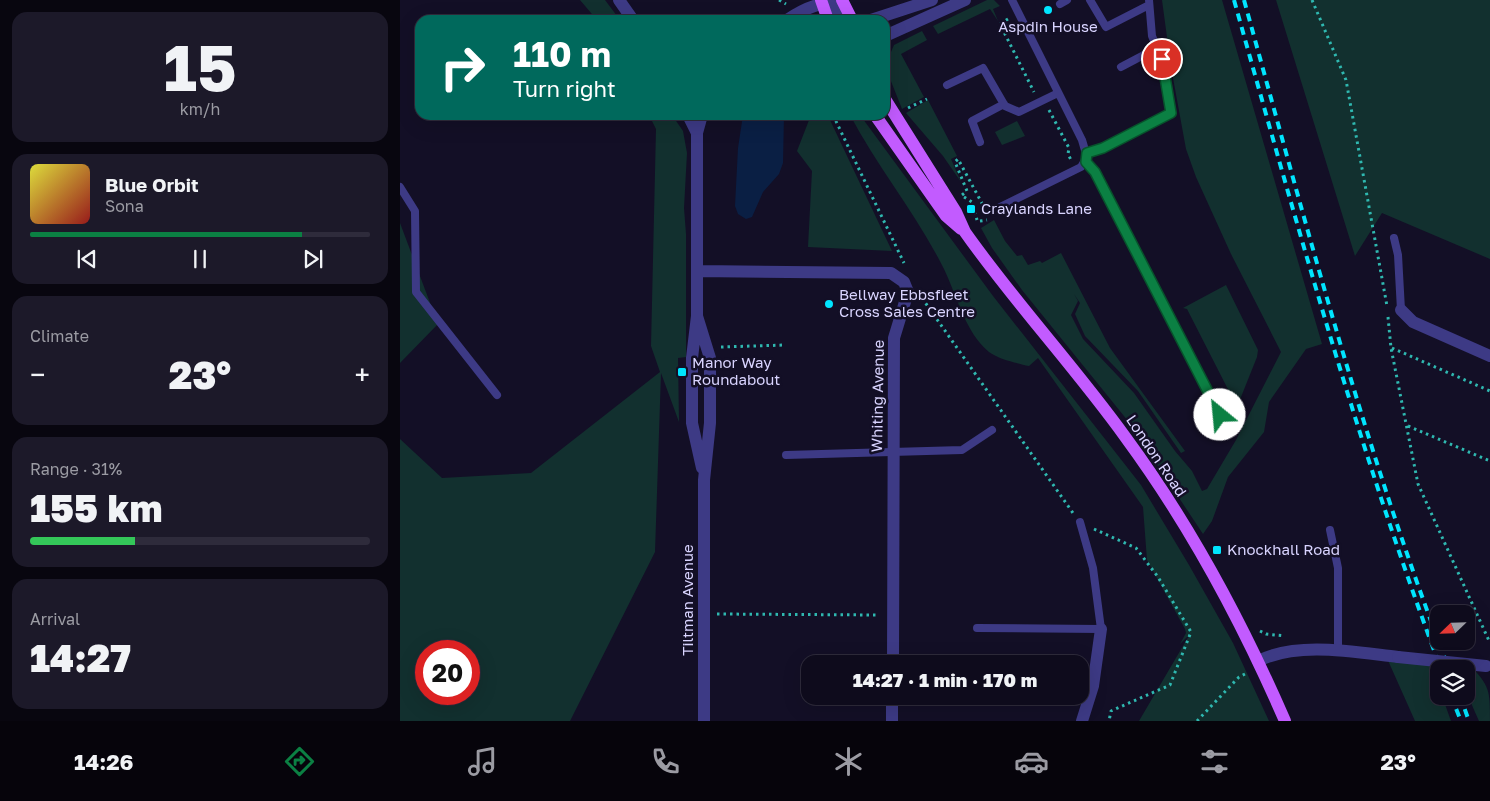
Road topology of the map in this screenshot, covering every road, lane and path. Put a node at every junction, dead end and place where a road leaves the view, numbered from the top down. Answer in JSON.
{"nodes":[{"id":1,"x":619,"y":0,"type":"edge"},
{"id":2,"x":932,"y":0,"type":"edge"},
{"id":3,"x":965,"y":0,"type":"edge"},
{"id":4,"x":1012,"y":0,"type":"edge"},
{"id":5,"x":1090,"y":0,"type":"edge"},
{"id":6,"x":832,"y":1,"type":"edge"},
{"id":7,"x":1149,"y":2,"type":"edge"},
{"id":8,"x":630,"y":15,"type":"edge"},
{"id":9,"x":798,"y":15,"type":"edge"},
{"id":10,"x":830,"y":15,"type":"edge"},
{"id":11,"x":847,"y":15,"type":"edge"},
{"id":12,"x":886,"y":15,"type":"edge"},
{"id":13,"x":1008,"y":18,"type":"dead end"},
{"id":14,"x":890,"y":34,"type":"edge"},
{"id":15,"x":1157,"y":48,"type":"junction"},
{"id":16,"x":1121,"y":67,"type":"dead end"},
{"id":17,"x":946,"y":85,"type":"dead end"},
{"id":18,"x":1058,"y":93,"type":"junction"},
{"id":19,"x":927,"y":99,"type":"dead end"},
{"id":20,"x":1042,"y":101,"type":"junction"},
{"id":21,"x":1004,"y":104,"type":"junction"},
{"id":22,"x":890,"y":106,"type":"edge"},
{"id":23,"x":903,"y":110,"type":"dead end"},
{"id":24,"x":690,"y":120,"type":"edge"},
{"id":25,"x":701,"y":120,"type":"edge"},
{"id":26,"x":835,"y":120,"type":"edge"},
{"id":27,"x":879,"y":120,"type":"edge"},
{"id":28,"x":697,"y":133,"type":"junction"},
{"id":29,"x":980,"y":142,"type":"dead end"},
{"id":30,"x":1087,"y":153,"type":"junction"},
{"id":31,"x":1086,"y":162,"type":"junction"},
{"id":32,"x":1076,"y":169,"type":"junction"},
{"id":33,"x":400,"y":187,"type":"edge"},
{"id":34,"x":962,"y":195,"type":"dead end"},
{"id":35,"x":992,"y":210,"type":"joint"},
{"id":36,"x":965,"y":232,"type":"junction"},
{"id":37,"x":1394,"y":238,"type":"dead end"},
{"id":38,"x":697,"y":271,"type":"junction"},
{"id":39,"x":907,"y":271,"type":"dead end"},
{"id":40,"x":920,"y":296,"type":"dead end"},
{"id":41,"x":1401,"y":310,"type":"joint"},
{"id":42,"x":697,"y":316,"type":"junction"},
{"id":43,"x":784,"y":346,"type":"dead end"},
{"id":44,"x":718,"y":347,"type":"dead end"},
{"id":45,"x":1391,"y":348,"type":"dead end"},
{"id":46,"x":1490,"y":356,"type":"edge"},
{"id":47,"x":1490,"y":391,"type":"edge"},
{"id":48,"x":497,"y":396,"type":"dead end"},
{"id":49,"x":1220,"y":415,"type":"dead end"},
{"id":50,"x":1407,"y":426,"type":"dead end"},
{"id":51,"x":992,"y":430,"type":"dead end"},
{"id":52,"x":893,"y":453,"type":"junction"},
{"id":53,"x":786,"y":456,"type":"dead end"},
{"id":54,"x":1490,"y":461,"type":"edge"},
{"id":55,"x":704,"y":480,"type":"junction"},
{"id":56,"x":1080,"y":522,"type":"junction"},
{"id":57,"x":1330,"y":530,"type":"dead end"},
{"id":58,"x":717,"y":614,"type":"dead end"},
{"id":59,"x":893,"y":615,"type":"junction"},
{"id":60,"x":977,"y":628,"type":"dead end"},
{"id":61,"x":1100,"y":629,"type":"junction"},
{"id":62,"x":1338,"y":652,"type":"junction"},
{"id":63,"x":892,"y":655,"type":"edge"},
{"id":64,"x":1258,"y":661,"type":"junction"},
{"id":65,"x":1244,"y":667,"type":"dead end"},
{"id":66,"x":1488,"y":667,"type":"edge"},
{"id":67,"x":892,"y":705,"type":"edge"},
{"id":68,"x":704,"y":721,"type":"edge"},
{"id":69,"x":892,"y":721,"type":"edge"},
{"id":70,"x":1082,"y":721,"type":"edge"},
{"id":71,"x":1109,"y":721,"type":"edge"},
{"id":72,"x":1197,"y":721,"type":"edge"},
{"id":73,"x":1285,"y":721,"type":"edge"}],
"edges":[{"from":1,"to":8,"type":"street"},
{"from":2,"to":12,"type":"street"},
{"from":3,"to":14,"type":"street"},
{"from":4,"to":18,"type":"lane"},
{"from":5,"to":7,"type":"lane"},
{"from":6,"to":9,"type":"street"},
{"from":6,"to":10,"type":"main road"},
{"from":6,"to":11,"type":"main road"},
{"from":7,"to":15,"type":"lane"},
{"from":13,"to":20,"type":"path"},
{"from":15,"to":16,"type":"lane"},
{"from":15,"to":30,"type":"lane"},
{"from":17,"to":21,"type":"lane"},
{"from":18,"to":20,"type":"lane"},
{"from":18,"to":30,"type":"lane"},
{"from":19,"to":23,"type":"path"},
{"from":20,"to":21,"type":"lane"},
{"from":20,"to":32,"type":"path"},
{"from":21,"to":29,"type":"lane"},
{"from":22,"to":36,"type":"main road","name":"London Road"},
{"from":24,"to":28,"type":"street","name":"Tiltman Avenue"},
{"from":25,"to":28,"type":"street","name":"Tiltman Avenue"},
{"from":26,"to":39,"type":"path"},
{"from":27,"to":36,"type":"main road","name":"London Road"},
{"from":28,"to":38,"type":"street","name":"Tiltman Avenue"},
{"from":30,"to":31,"type":"lane"},
{"from":31,"to":32,"type":"lane"},
{"from":31,"to":49,"type":"lane"},
{"from":32,"to":35,"type":"lane"},
{"from":33,"to":48,"type":"lane"},
{"from":34,"to":35,"type":"path"},
{"from":36,"to":64,"type":"main road","name":"London Road"},
{"from":37,"to":41,"type":"lane"},
{"from":38,"to":42,"type":"street","name":"Tiltman Avenue"},
{"from":38,"to":52,"type":"street","name":"Whiting Avenue"},
{"from":40,"to":56,"type":"path"},
{"from":41,"to":46,"type":"street"},
{"from":42,"to":55,"type":"street","name":"Tiltman Avenue"},
{"from":42,"to":55,"type":"street","name":"Tiltman Avenue"},
{"from":43,"to":44,"type":"path"},
{"from":45,"to":47,"type":"path"},
{"from":50,"to":54,"type":"path"},
{"from":51,"to":52,"type":"lane"},
{"from":52,"to":53,"type":"lane"},
{"from":52,"to":59,"type":"street","name":"Whiting Avenue"},
{"from":55,"to":68,"type":"street","name":"Tiltman Avenue"},
{"from":56,"to":61,"type":"lane"},
{"from":56,"to":71,"type":"path"},
{"from":57,"to":62,"type":"lane"},
{"from":58,"to":59,"type":"path"},
{"from":59,"to":63,"type":"street","name":"Whiting Avenue"},
{"from":60,"to":61,"type":"lane"},
{"from":61,"to":70,"type":"street"},
{"from":62,"to":64,"type":"street"},
{"from":62,"to":66,"type":"street","bridge":true},
{"from":64,"to":73,"type":"main road","name":"London Road"},
{"from":65,"to":72,"type":"path"},
{"from":67,"to":69,"type":"street"}]}
